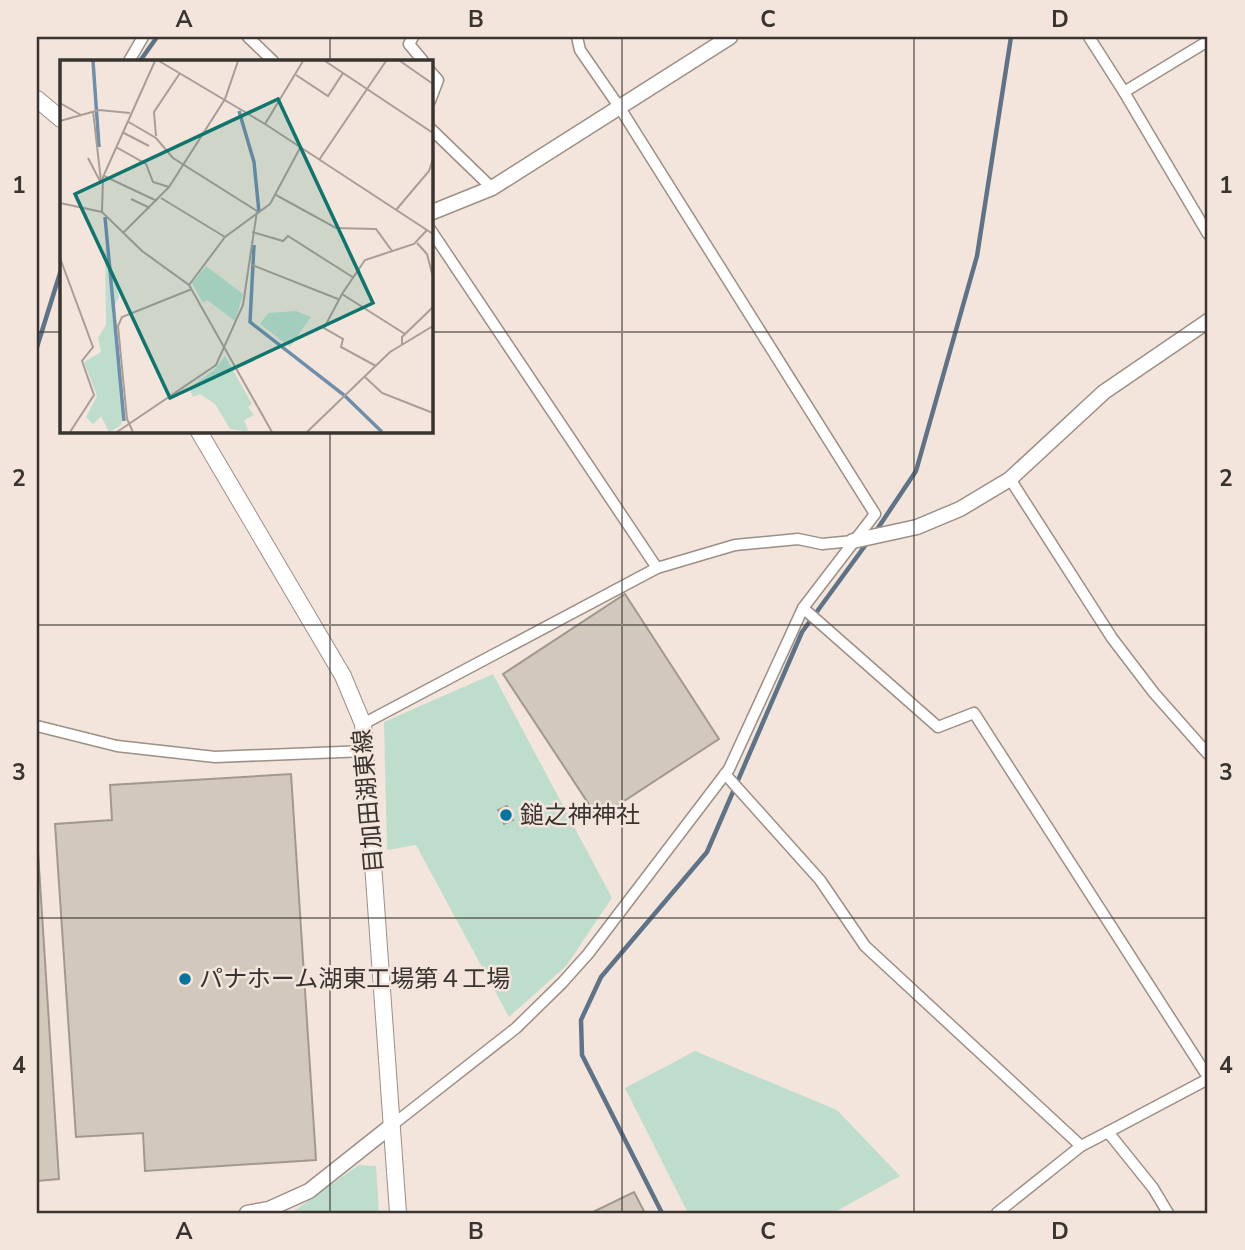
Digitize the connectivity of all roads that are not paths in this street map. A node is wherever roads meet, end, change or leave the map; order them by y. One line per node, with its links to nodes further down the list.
1 (143, 37): 8 (street)
2 (248, 37): 9 (street)
3 (412, 37): 10 (street)
4 (577, 37): 15 (street)
5 (730, 37): 15 (street)
6 (1088, 37): 12 (street)
7 (1208, 41): 12 (street)
8 (130, 60)
9 (272, 60)
10 (422, 60)
11 (432, 73): 13 (street)
12 (1125, 92): 21 (street)
13 (432, 96)
14 (37, 99): 16 (main road)
15 (620, 108): 18 (street); 25 (street)
16 (60, 118)
17 (432, 130): 18 (street)
18 (492, 188): 19 (street)
19 (432, 213)
20 (432, 232): 26 (street)
21 (1208, 234)
22 (1208, 321): 24 (street)
23 (199, 432): 28 (main road, 目加田湖東線)
24 (1010, 479): 25 (street); 31 (street)
25 (853, 541): 26 (street); 27 (street)
26 (657, 568): 28 (street)
27 (803, 608): 32 (street); 33 (street)
28 (363, 724): 30 (main road, 目加田湖東線)
29 (37, 726): 30 (street)
30 (366, 751): 34 (main road, 目加田湖東線)
31 (1208, 754)
32 (725, 774): 34 (street); 36 (street)
33 (1208, 1078): 35 (street)
34 (391, 1126): 37 (street); 38 (main road, 目加田湖東線)
35 (1108, 1132): 36 (street); 40 (street)
36 (1080, 1146): 39 (street)
37 (247, 1213)
38 (398, 1213)
39 (997, 1213)
40 (1168, 1213)

